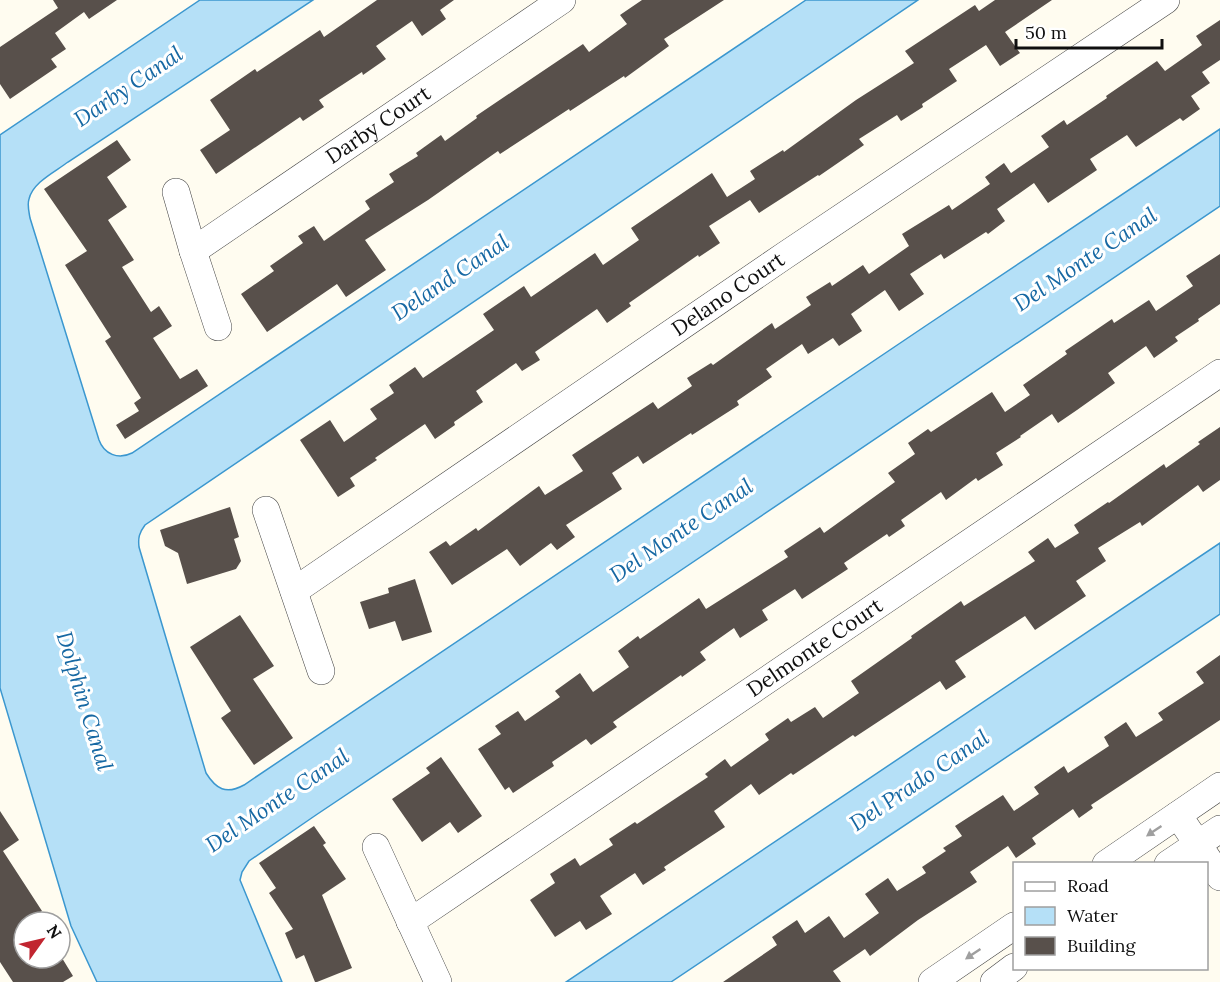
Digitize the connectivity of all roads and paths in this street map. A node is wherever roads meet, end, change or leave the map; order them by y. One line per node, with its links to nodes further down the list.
1 (562, 0): 4 (street, Darby Court)
2 (1166, 0): 8 (street, Delano Court)
3 (176, 192): 4 (street)
4 (192, 251): 5 (street)
5 (218, 327)
6 (1220, 373): 18 (street, Delmonte Court)
7 (266, 510): 8 (street)
8 (294, 591): 9 (street)
9 (321, 671)
10 (1220, 786): 11 (street)
11 (1178, 815): 13 (street); 15 (street, one-way to 15)
12 (1220, 829): 13 (street)
13 (1198, 844): 16 (street); 17 (street)
14 (376, 847): 18 (street)
15 (1109, 862)
16 (1171, 862)
17 (1220, 877)
18 (410, 922): 21 (street)
19 (1013, 927): 22 (street, one-way to 22)
20 (1013, 967): 23 (street)
21 (438, 982)
22 (932, 982)
23 (994, 982)

